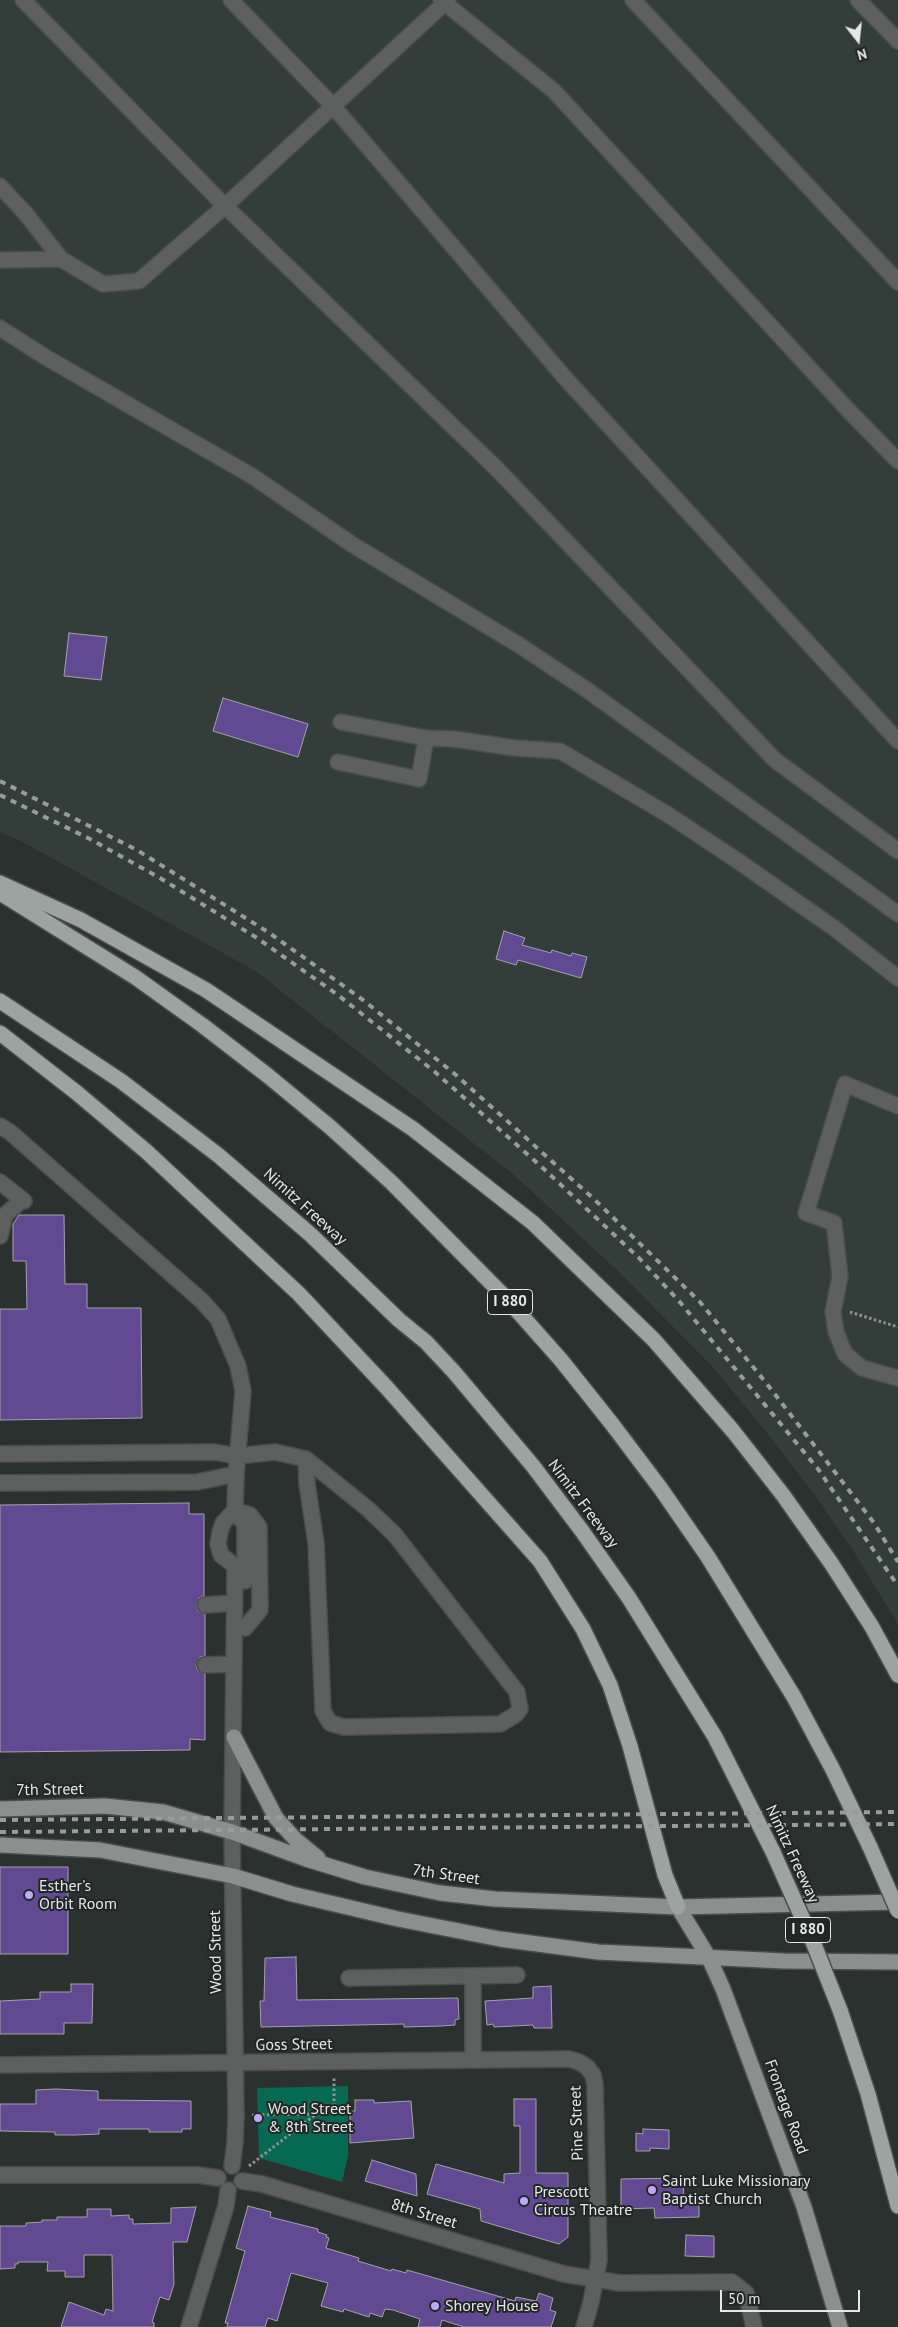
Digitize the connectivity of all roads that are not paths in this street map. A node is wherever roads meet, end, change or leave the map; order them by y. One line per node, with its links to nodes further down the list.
1 (23, 0): 9 (street)
2 (232, 0): 7 (street)
3 (633, 0): 12 (street)
4 (858, 0): 6 (street)
5 (444, 1): 7 (street); 14 (street)
6 (898, 42)
7 (333, 106): 9 (street); 17 (street)
8 (0, 186): 10 (street)
9 (226, 206): 10 (street); 19 (street)
10 (61, 259): 11 (street)
11 (0, 260)
12 (898, 282)
13 (0, 328): 22 (street)
14 (898, 461)
15 (341, 722): 16 (street)
16 (426, 738): 18 (street); 23 (street)
17 (898, 742)
18 (338, 762)
19 (898, 851)
20 (0, 883): 42 (highway)
21 (0, 893): 51 (highway, I 880, bridge)
22 (898, 914)
23 (898, 978)
24 (0, 1001): 65 (highway, Nimitz Freeway / I 880, bridge)
25 (0, 1033): 50 (highway)
26 (898, 1106): 30 (street)
27 (0, 1126): 32 (street)
28 (0, 1182): 29 (street)
29 (0, 1236)
30 (898, 1378)
31 (0, 1454): 32 (street)
32 (237, 1456): 33 (street); 34 (street)
33 (306, 1459): 33 (street)
34 (236, 1474): 35 (street); 36 (street)
35 (0, 1483)
36 (235, 1510): 37 (street, Wood Street); 39 (street)
37 (234, 1604): 38 (street); 39 (street, Wood Street)
38 (204, 1605)
39 (234, 1644): 40 (street, Wood Street)
40 (234, 1664): 41 (street); 43 (street, Wood Street)
41 (204, 1665)
42 (898, 1675)
43 (234, 1737): 45 (street, Wood Street); 47 (main road)
44 (0, 1808): 45 (main road, 7th Street)
45 (232, 1832): 47 (main road, 7th Street); 48 (street, Wood Street)
46 (0, 1845): 48 (main road)
47 (327, 1865): 50 (main road, 7th Street)
48 (232, 1876): 52 (main road); 58 (street, Wood Street)
49 (898, 1902): 50 (main road, 7th Street)
50 (678, 1907): 52 (main road, Frontage Road)
51 (898, 1911)
52 (710, 1958): 53 (main road); 70 (main road, Frontage Road)
53 (898, 1962)
54 (517, 1975): 55 (street)
55 (473, 1976): 56 (street); 57 (street)
56 (349, 1978)
57 (473, 2060): 58 (street, Goss Street); 60 (street, Goss Street)
58 (236, 2063): 59 (street, Goss Street); 61 (street, Wood Street)
59 (0, 2065)
60 (587, 2067): 66 (street, Pine Street)
61 (238, 2174): 63 (street); 64 (street); 66 (street, 8th Street)
62 (0, 2175): 63 (street)
63 (218, 2178): 64 (street)
64 (228, 2190): 67 (street)
65 (898, 2206)
66 (595, 2281): 68 (street, Pine Street); 69 (street, 8th Street)
67 (189, 2327)
68 (584, 2327)
69 (754, 2327)
70 (840, 2327)

